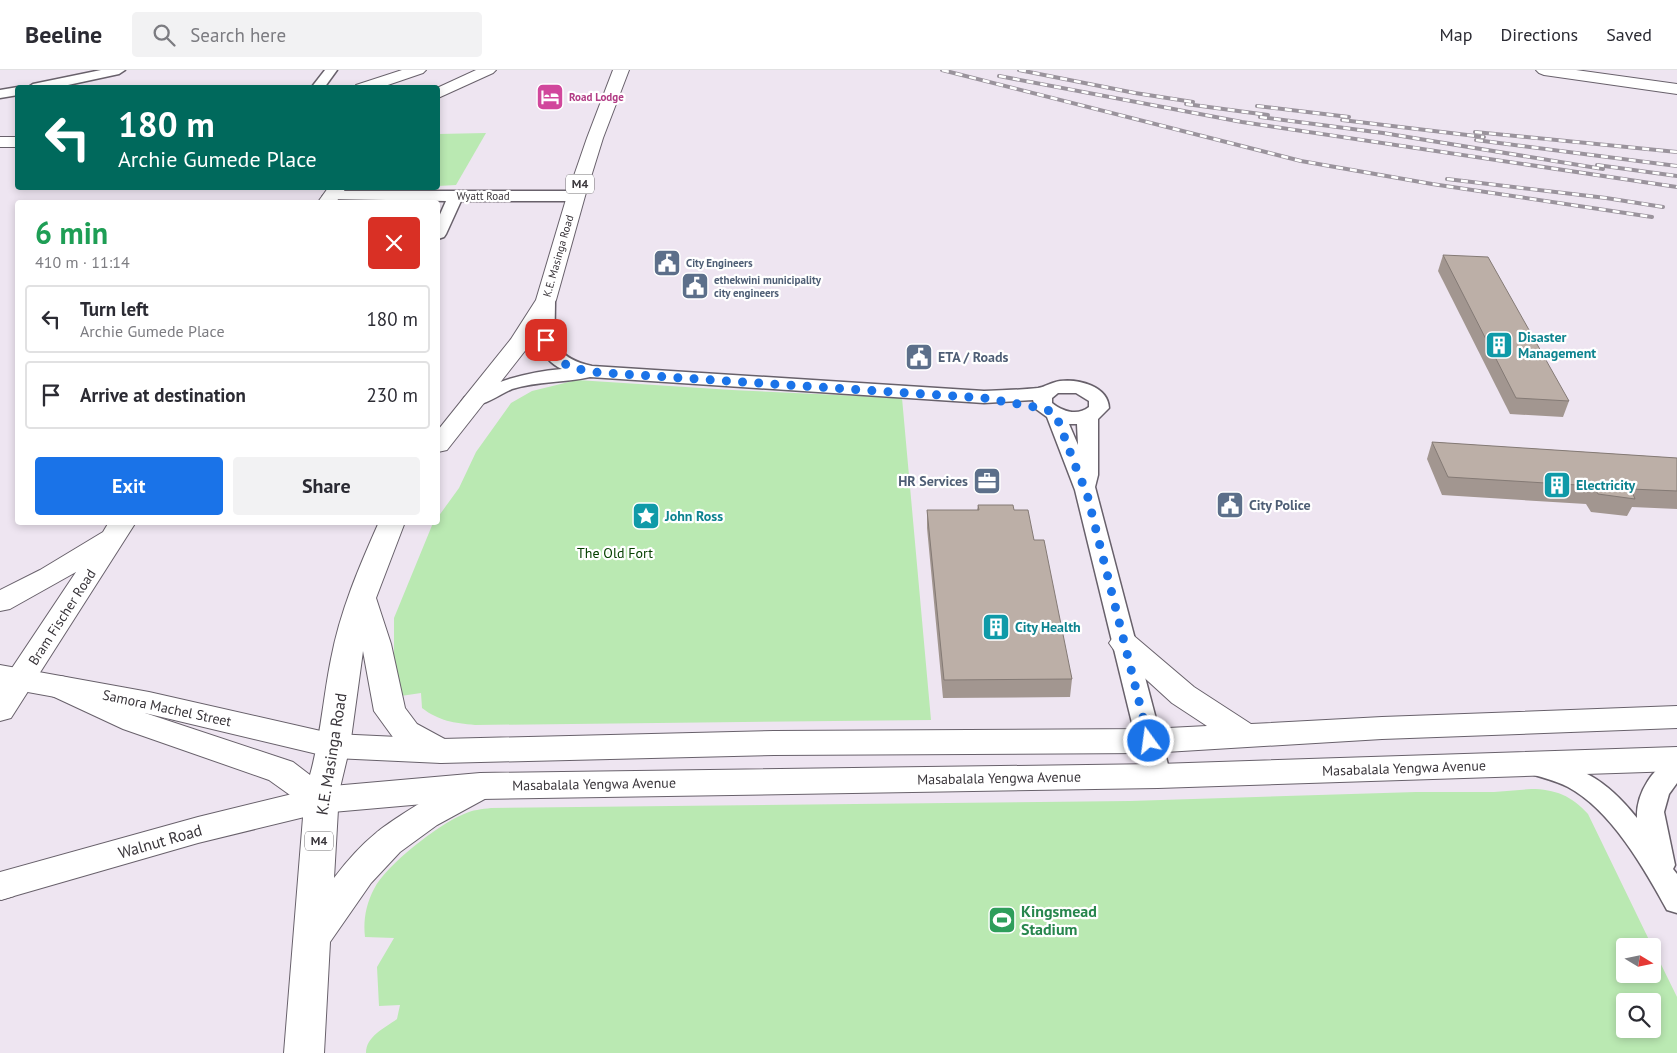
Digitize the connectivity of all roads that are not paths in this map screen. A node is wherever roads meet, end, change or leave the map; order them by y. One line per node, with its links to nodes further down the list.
1 (119, 70): 8 (street)
2 (331, 70): 9 (street)
3 (418, 70): 10 (main road)
4 (488, 70): 14 (main road)
5 (621, 70): 20 (main road, K.E. Masinga Road / M4)
6 (1544, 70): 7 (main road)
7 (1571, 71): 11 (main road); 12 (main road)
8 (47, 85)
9 (319, 85)
10 (371, 85)
11 (1677, 85)
12 (1677, 89)
13 (15, 91): 15 (street)
14 (440, 92)
15 (0, 94)
16 (0, 142): 17 (main road)
17 (15, 142)
18 (332, 195): 19 (street, Wyatt Road)
19 (456, 196): 20 (street, Wyatt Road); 21 (street)
20 (576, 196): 22 (main road, K.E. Masinga Road / M4)
21 (440, 230)
22 (546, 300): 23 (street); 24 (main road, K.E. Masinga Road / M4)
23 (592, 372): 24 (street); 25 (street)
24 (472, 401): 27 (main road, K.E. Masinga Road / M4)
25 (1049, 406): 26 (street); 26 (street); 28 (street)
26 (1088, 416): 28 (street)
27 (440, 443)
28 (1086, 490): 33 (street)
29 (391, 525): 31 (main road, K.E. Masinga Road / M4)
30 (119, 528): 32 (main road); 34 (main road, Bram Fischer Road)
31 (362, 597): 40 (main road, K.E. Masinga Road / M4); 41 (main road)
32 (0, 602)
33 (1124, 643): 38 (main road); 39 (street)
34 (10, 677): 35 (main road, Samora Machel Street); 36 (main road, Bram Fischer Road)
35 (62, 687): 40 (main road, Samora Machel Street); 47 (main road)
36 (0, 710)
37 (1677, 717): 38 (main road)
38 (1246, 736): 39 (main road)
39 (1149, 741): 41 (main road); 45 (street)
40 (334, 746): 41 (main road); 47 (main road, K.E. Masinga Road / M4)
41 (441, 750)
42 (1677, 760): 43 (main road, Masabalala Yengwa Avenue)
43 (1528, 764): 45 (main road, Masabalala Yengwa Avenue); 48 (street)
44 (1677, 767): 48 (street)
45 (1158, 776): 46 (main road, Masabalala Yengwa Avenue)
46 (480, 786): 47 (main road, Masabalala Yengwa Avenue); 51 (main road)
47 (321, 800): 49 (main road, Walnut Road); 51 (main road, K.E. Masinga Road / M4)
48 (1662, 872): 50 (street)
49 (0, 886)
50 (1677, 901)
51 (313, 937): 52 (main road, K.E. Masinga Road / M4)
52 (304, 1053)

